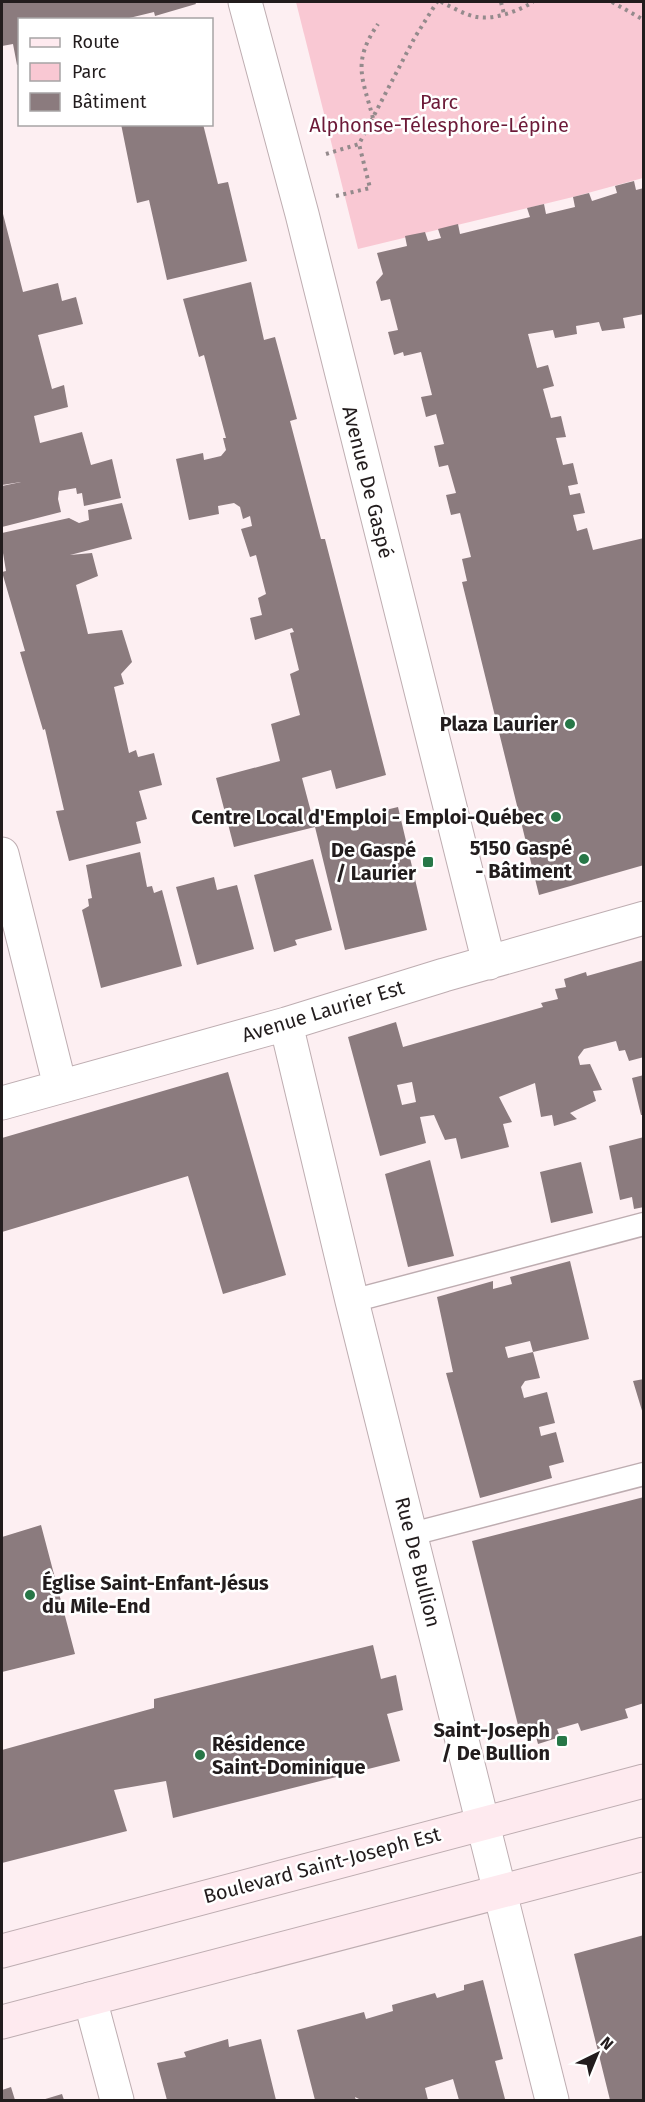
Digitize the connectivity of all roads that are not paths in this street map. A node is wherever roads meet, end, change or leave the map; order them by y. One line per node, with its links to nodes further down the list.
1 (245, 2): 4 (street, Avenue De Gaspé)
2 (2, 854): 6 (street)
3 (644, 918): 4 (street, Avenue Laurier Est)
4 (489, 963): 5 (street, Avenue Laurier Est)
5 (286, 1024): 6 (street, Avenue Laurier Est); 9 (street, Rue De Bullion)
6 (60, 1086): 7 (street, Avenue Laurier Est)
7 (2, 1103)
8 (644, 1224): 9 (lane)
9 (352, 1301): 11 (street, Rue De Bullion)
10 (644, 1474): 11 (lane)
11 (412, 1534): 13 (street, Rue De Bullion)
12 (644, 1781): 13 (main road, Boulevard Saint-Joseph Est)
13 (481, 1822): 15 (street, Rue De Bullion); 16 (main road, Boulevard Saint-Joseph Est)
14 (644, 1854): 15 (main road)
15 (499, 1892): 17 (main road); 20 (street, Rue De Bullion)
16 (2, 1951)
17 (90, 1999): 18 (main road); 19 (street)
18 (2, 2022)
19 (117, 2100)
20 (552, 2100)

